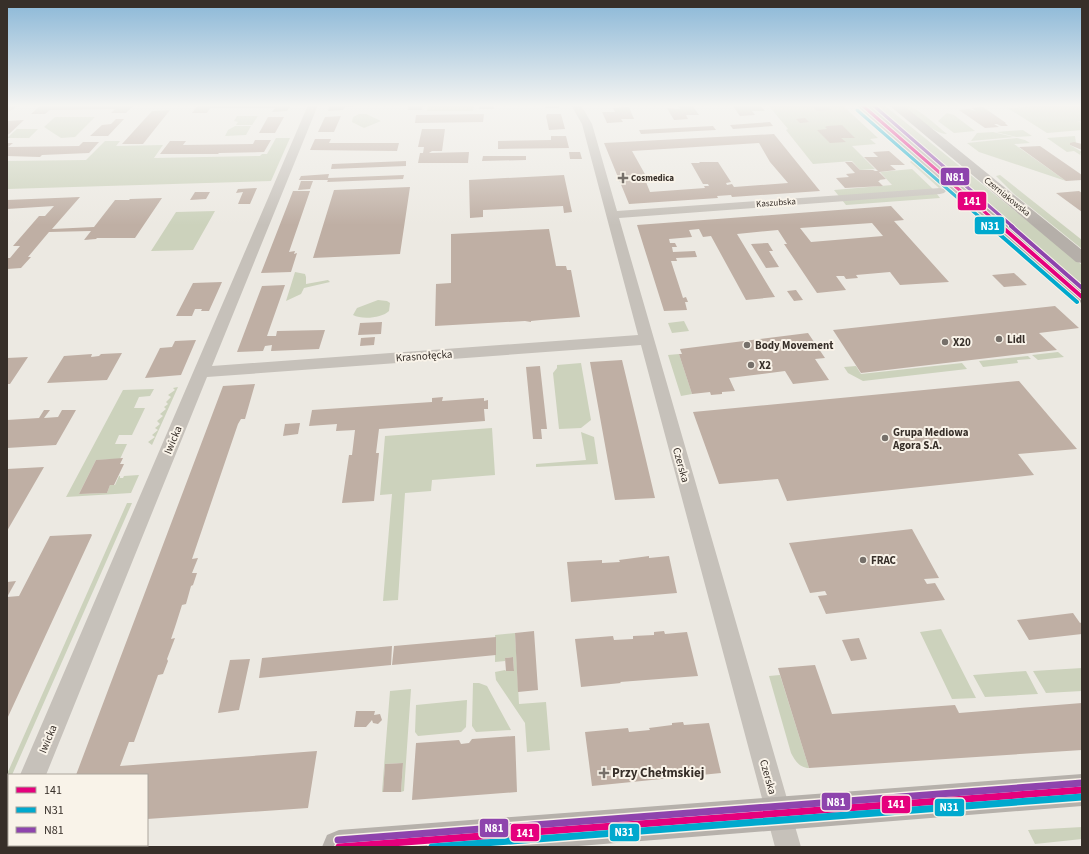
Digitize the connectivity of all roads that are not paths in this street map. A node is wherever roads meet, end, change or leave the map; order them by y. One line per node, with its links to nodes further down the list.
1 (296, 145): 10 (street, Iwicka)
2 (593, 145): 6 (street, Czerska)
3 (908, 145): 8 (main road)
4 (944, 145): 7 (main road, Czerniakowska)
5 (940, 191): 6 (street, Kaszubska)
6 (612, 215): 9 (street, Czerska)
7 (1082, 258)
8 (1082, 297)
9 (646, 340): 10 (street, Krasnołęcka); 13 (street, Czerska)
10 (199, 377): 11 (street, Iwicka)
11 (33, 774)
12 (1082, 790): 13 (street)
13 (778, 813): 14 (street); 15 (street, Czerska)
14 (339, 847)
15 (788, 847)

